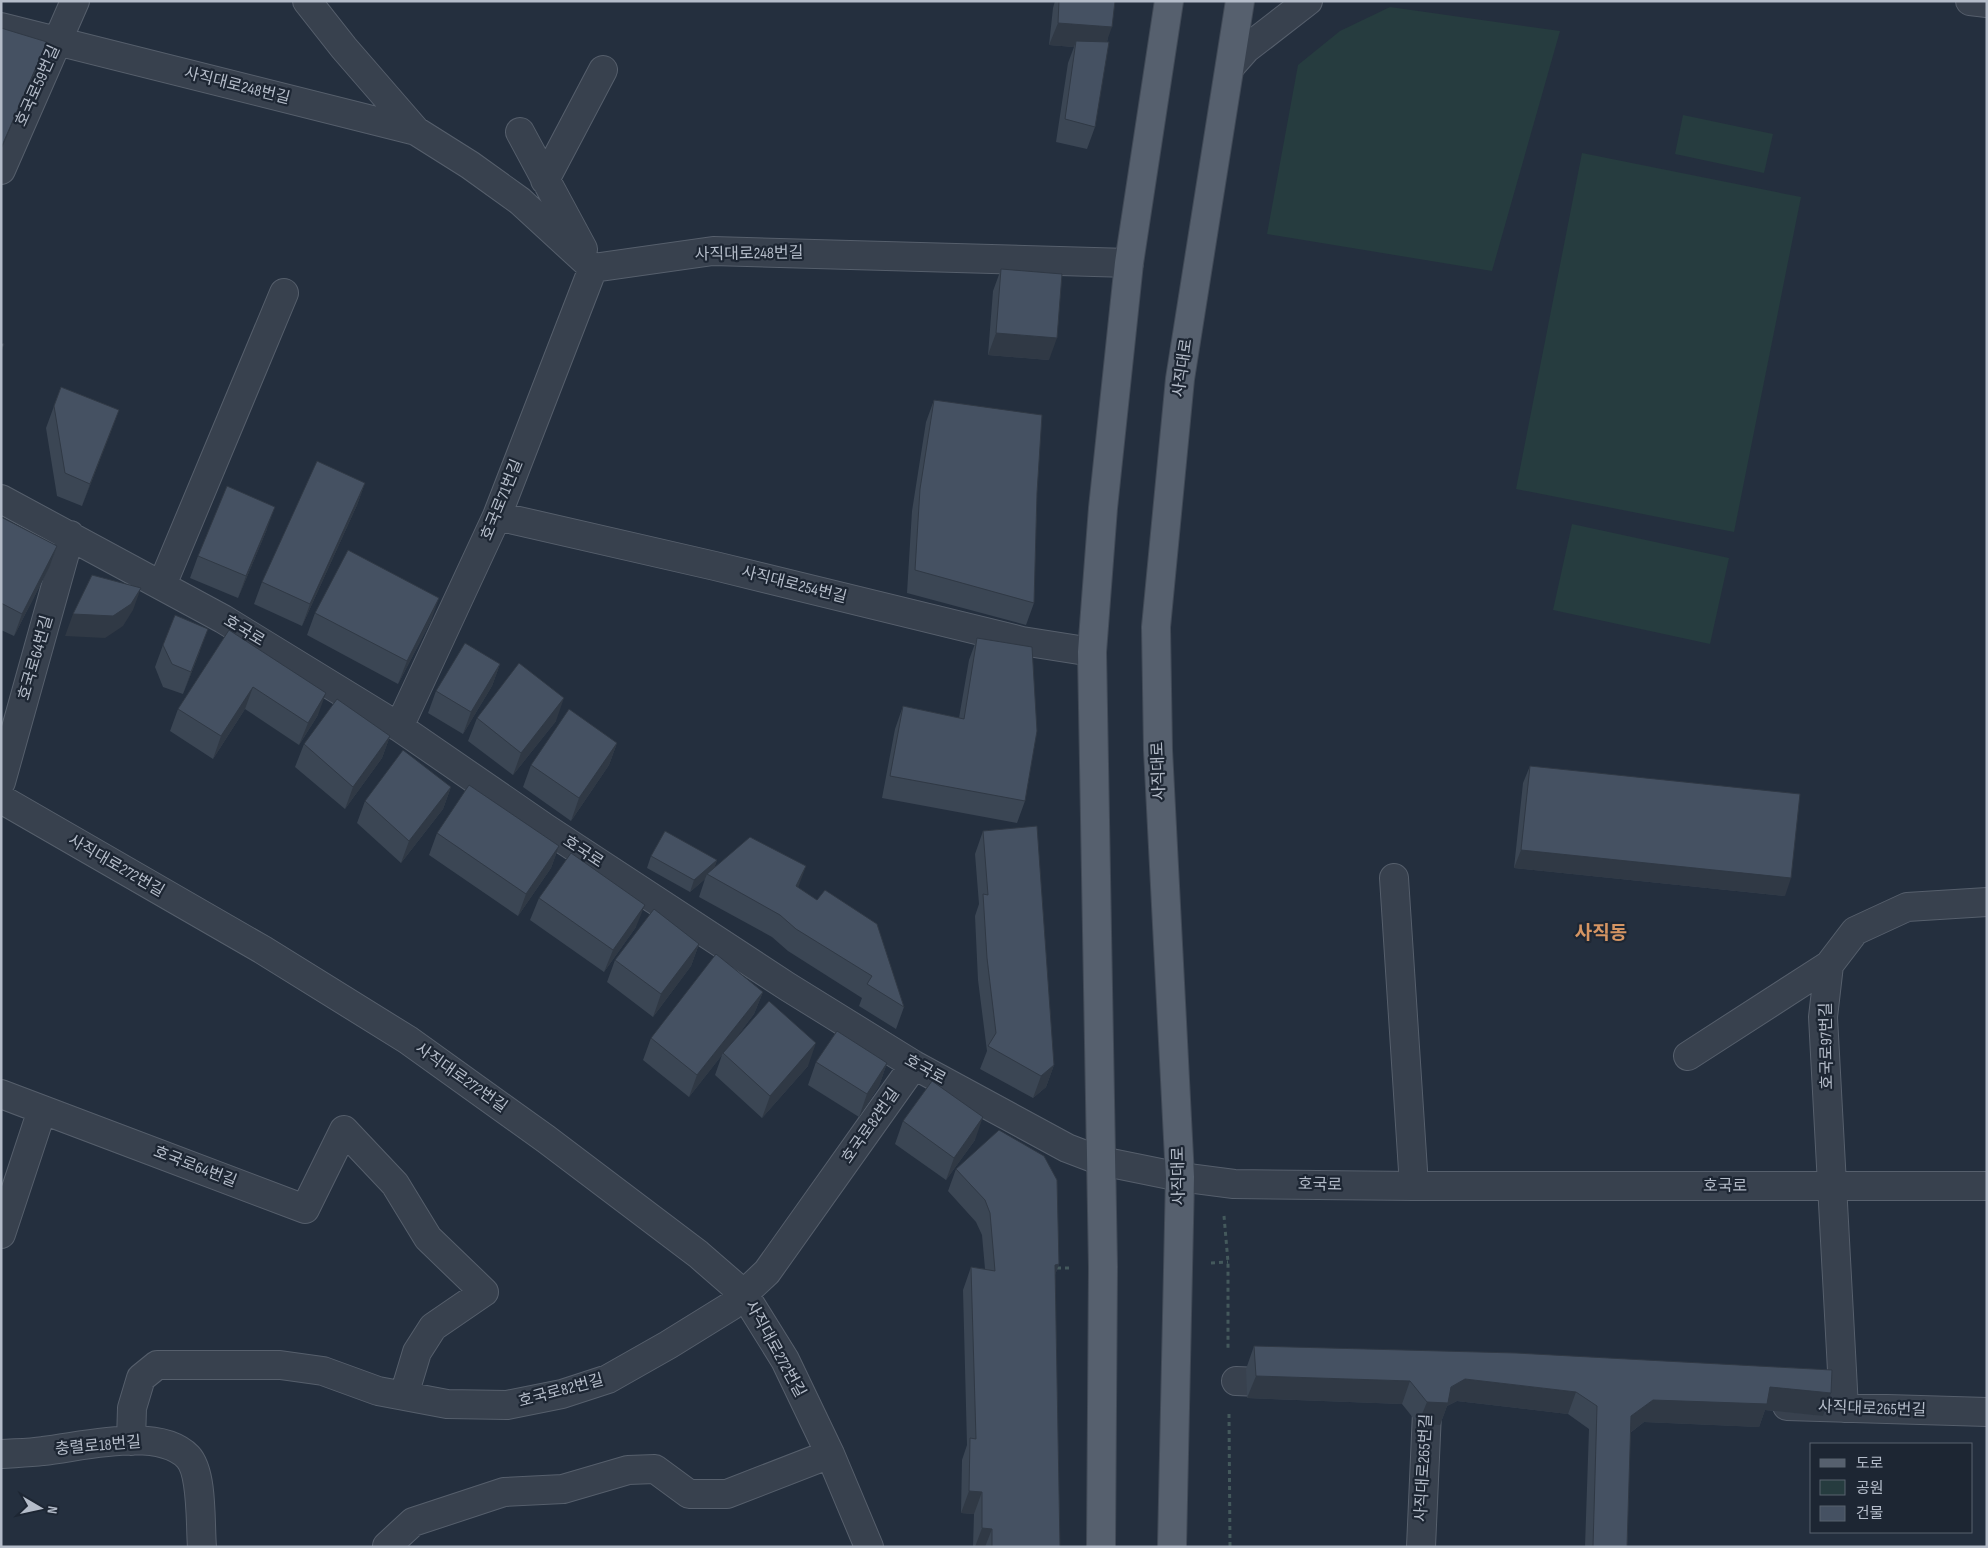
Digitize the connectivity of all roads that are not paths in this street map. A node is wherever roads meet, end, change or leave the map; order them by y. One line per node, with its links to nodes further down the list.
1 (75, 1): 9 (street, 호국로59번길)
2 (307, 1): 12 (street, 사직대로248번길)
3 (1168, 1): 16 (main road)
4 (1240, 1): 10 (main road, 사직대로)
5 (1308, 1): 10 (street)
6 (1970, 1): 7 (street)
7 (1987, 3)
8 (1, 27): 9 (street, 사직대로248번길)
9 (58, 40): 12 (street, 사직대로248번길); 14 (street, 호국로59번길)
10 (1230, 67): 36 (main road, 사직대로)
11 (603, 70): 15 (street)
12 (416, 131): 17 (street, 사직대로248번길)
13 (520, 132): 15 (street)
14 (1, 170)
15 (545, 180): 17 (street)
16 (1129, 263): 17 (street, 사직대로248번길); 23 (main road)
17 (593, 268): 20 (street, 호국로71번길)
18 (284, 293): 22 (street)
19 (1, 499): 21 (street, 호국로)
20 (497, 516): 23 (street, 사직대로254번길); 25 (street, 호국로71번길)
21 (70, 535): 22 (street, 호국로); 24 (street, 호국로64번길)
22 (162, 585): 25 (street, 호국로)
23 (1092, 652): 35 (main road)
24 (11, 707): 26 (street, 호국로64번길)
25 (399, 727): 32 (street, 호국로)
26 (1, 782)
27 (1, 799): 41 (street, 사직대로272번길)
28 (1394, 878): 37 (street)
29 (1987, 902): 30 (street, 호국로97번길)
30 (1830, 965): 31 (street); 38 (street, 호국로97번길)
31 (1688, 1056)
32 (914, 1065): 35 (street, 호국로); 41 (street, 호국로82번길)
33 (1, 1094): 34 (street, 호국로64번길)
34 (42, 1110): 40 (street); 45 (street, 호국로64번길)
35 (1101, 1161): 36 (street, 호국로); 55 (main road)
36 (1180, 1177): 37 (street, 호국로); 56 (main road, 사직대로)
37 (1414, 1186): 38 (street, 호국로)
38 (1833, 1186): 39 (street, 호국로); 47 (street, 호국로97번길)
39 (1987, 1186)
40 (1, 1234)
41 (744, 1294): 45 (street, 호국로82번길); 51 (street, 사직대로272번길)
42 (1236, 1381): 43 (street)
43 (1314, 1384)
44 (1426, 1390): 57 (street, 사직대로265번길)
45 (404, 1396): 49 (street, 호국로82번길)
46 (1765, 1405): 47 (street, 사직대로265번길)
47 (1844, 1408): 48 (street, 사직대로265번길)
48 (1987, 1412)
49 (131, 1441): 50 (street, 충렬로18번길); 53 (street, 충렬로18번길)
50 (1, 1454)
51 (830, 1454): 52 (street); 54 (street, 사직대로272번길)
52 (387, 1546)
53 (202, 1547)
54 (869, 1547)
55 (1101, 1547)
56 (1172, 1547)
57 (1421, 1547)

